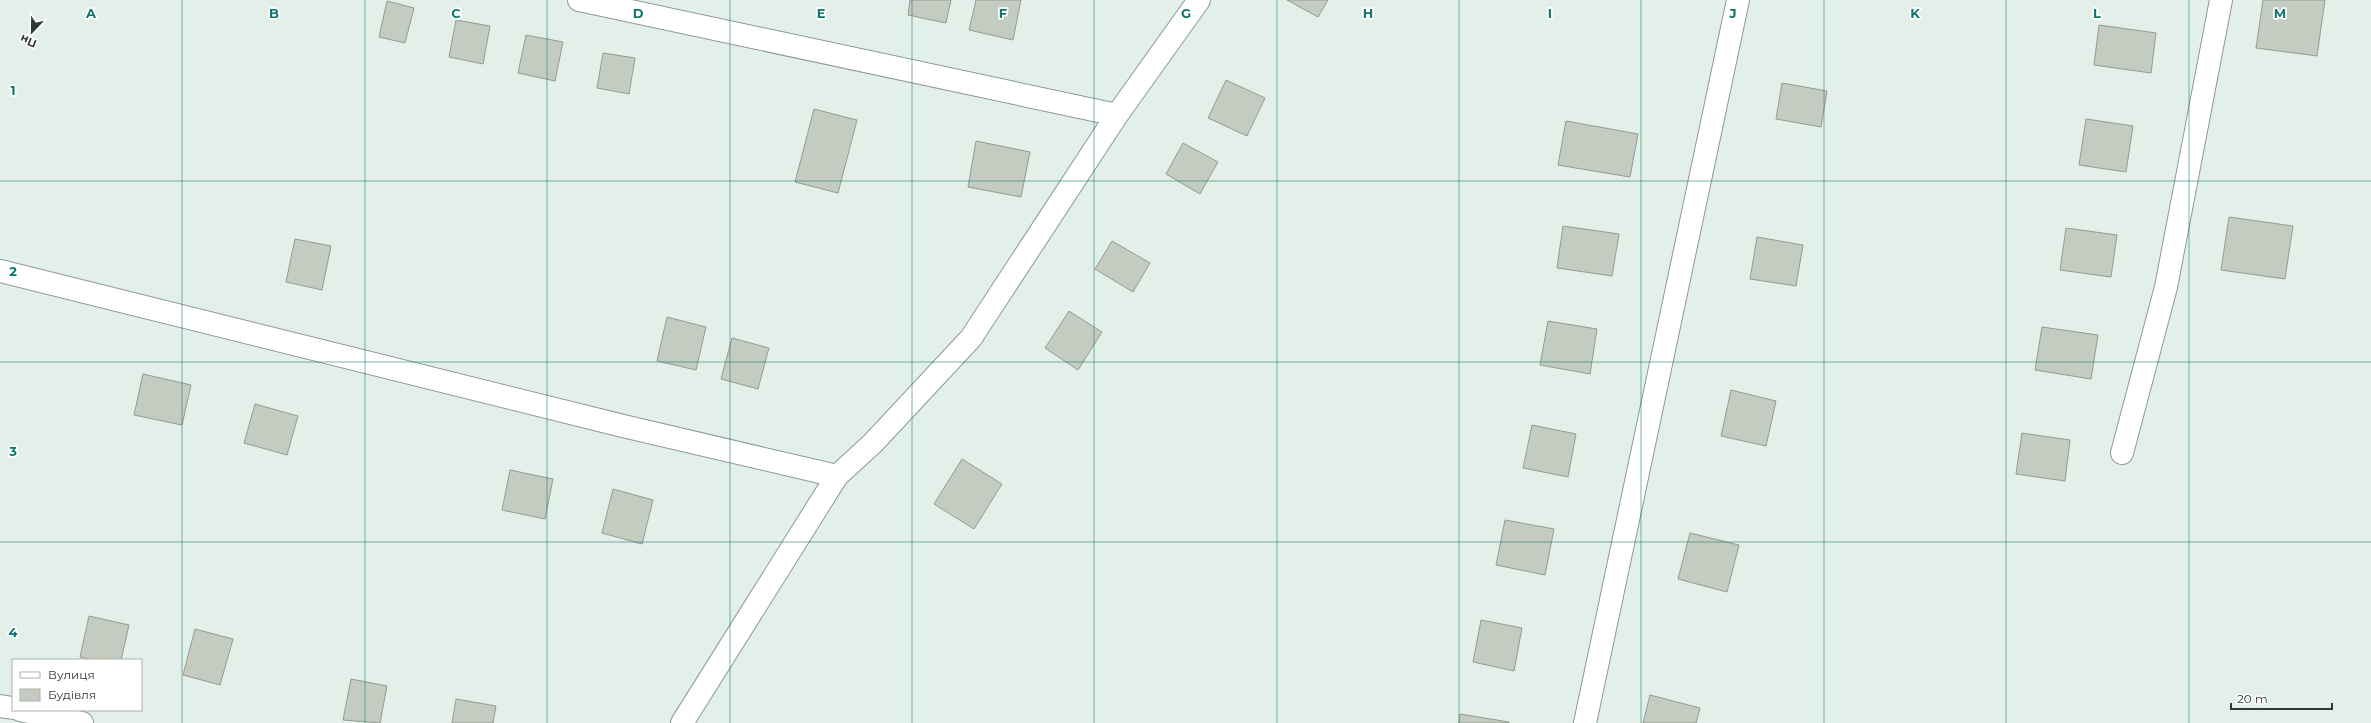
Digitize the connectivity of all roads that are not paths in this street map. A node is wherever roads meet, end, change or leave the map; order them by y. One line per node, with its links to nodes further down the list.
1 (579, 0): 5 (street)
2 (1199, 0): 5 (street)
3 (1738, 0): 14 (street)
4 (2221, 0): 7 (street)
5 (1117, 115): 8 (street)
6 (0, 271): 8 (street)
7 (2122, 453)
8 (836, 476): 13 (street)
9 (0, 706): 10 (street)
10 (12, 708)
11 (25, 711): 12 (street)
12 (82, 723)
13 (682, 723)
14 (1585, 723)

